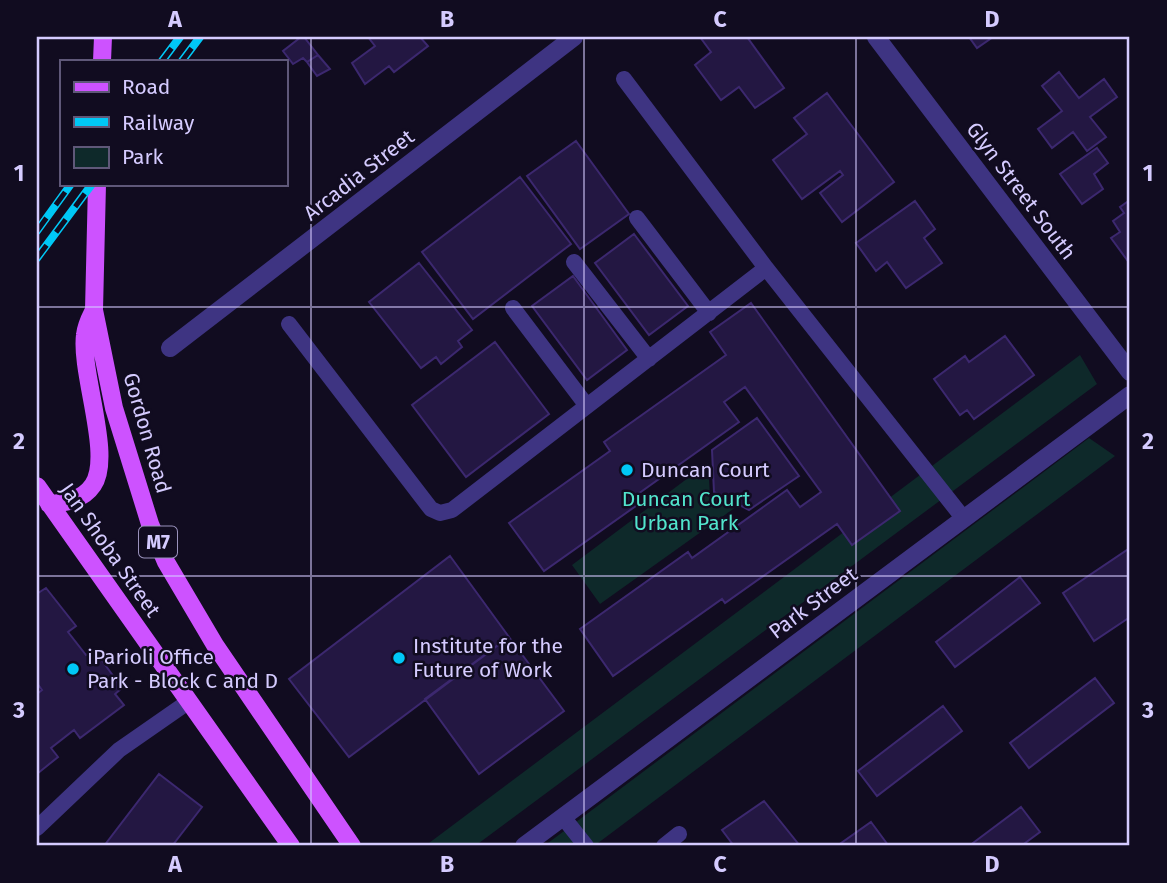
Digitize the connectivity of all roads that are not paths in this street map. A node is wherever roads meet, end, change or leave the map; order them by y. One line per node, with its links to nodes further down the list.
1 (103, 37): 4 (main road)
2 (574, 37): 14 (street, Arcadia Street)
3 (876, 37): 16 (street, Glyn Street South)
4 (102, 60)
5 (624, 79): 9 (lane)
6 (97, 186): 11 (main road, Gordon Road / M7)
7 (637, 218): 12 (lane)
8 (574, 262): 15 (lane)
9 (766, 268): 12 (lane); 21 (lane)
10 (513, 309): 18 (lane)
11 (94, 310): 20 (main road); 27 (main road, Gordon Road / M7)
12 (709, 313): 15 (lane)
13 (289, 324): 18 (lane)
14 (170, 348)
15 (649, 359): 18 (lane)
16 (1130, 372)
17 (1130, 395): 21 (street, Park Street)
18 (587, 405)
19 (37, 486): 20 (main road, Jan Shoba Street)
20 (49, 504): 22 (main road, Jan Shoba Street)
21 (964, 519): 23 (street, Park Street)
22 (188, 702): 24 (lane); 26 (main road, Jan Shoba Street)
23 (563, 817): 28 (street, Park Street); 29 (lane)
24 (37, 828)
25 (679, 834): 30 (lane)
26 (291, 846)
27 (352, 846)
28 (524, 846)
29 (586, 846)
30 (664, 846)

